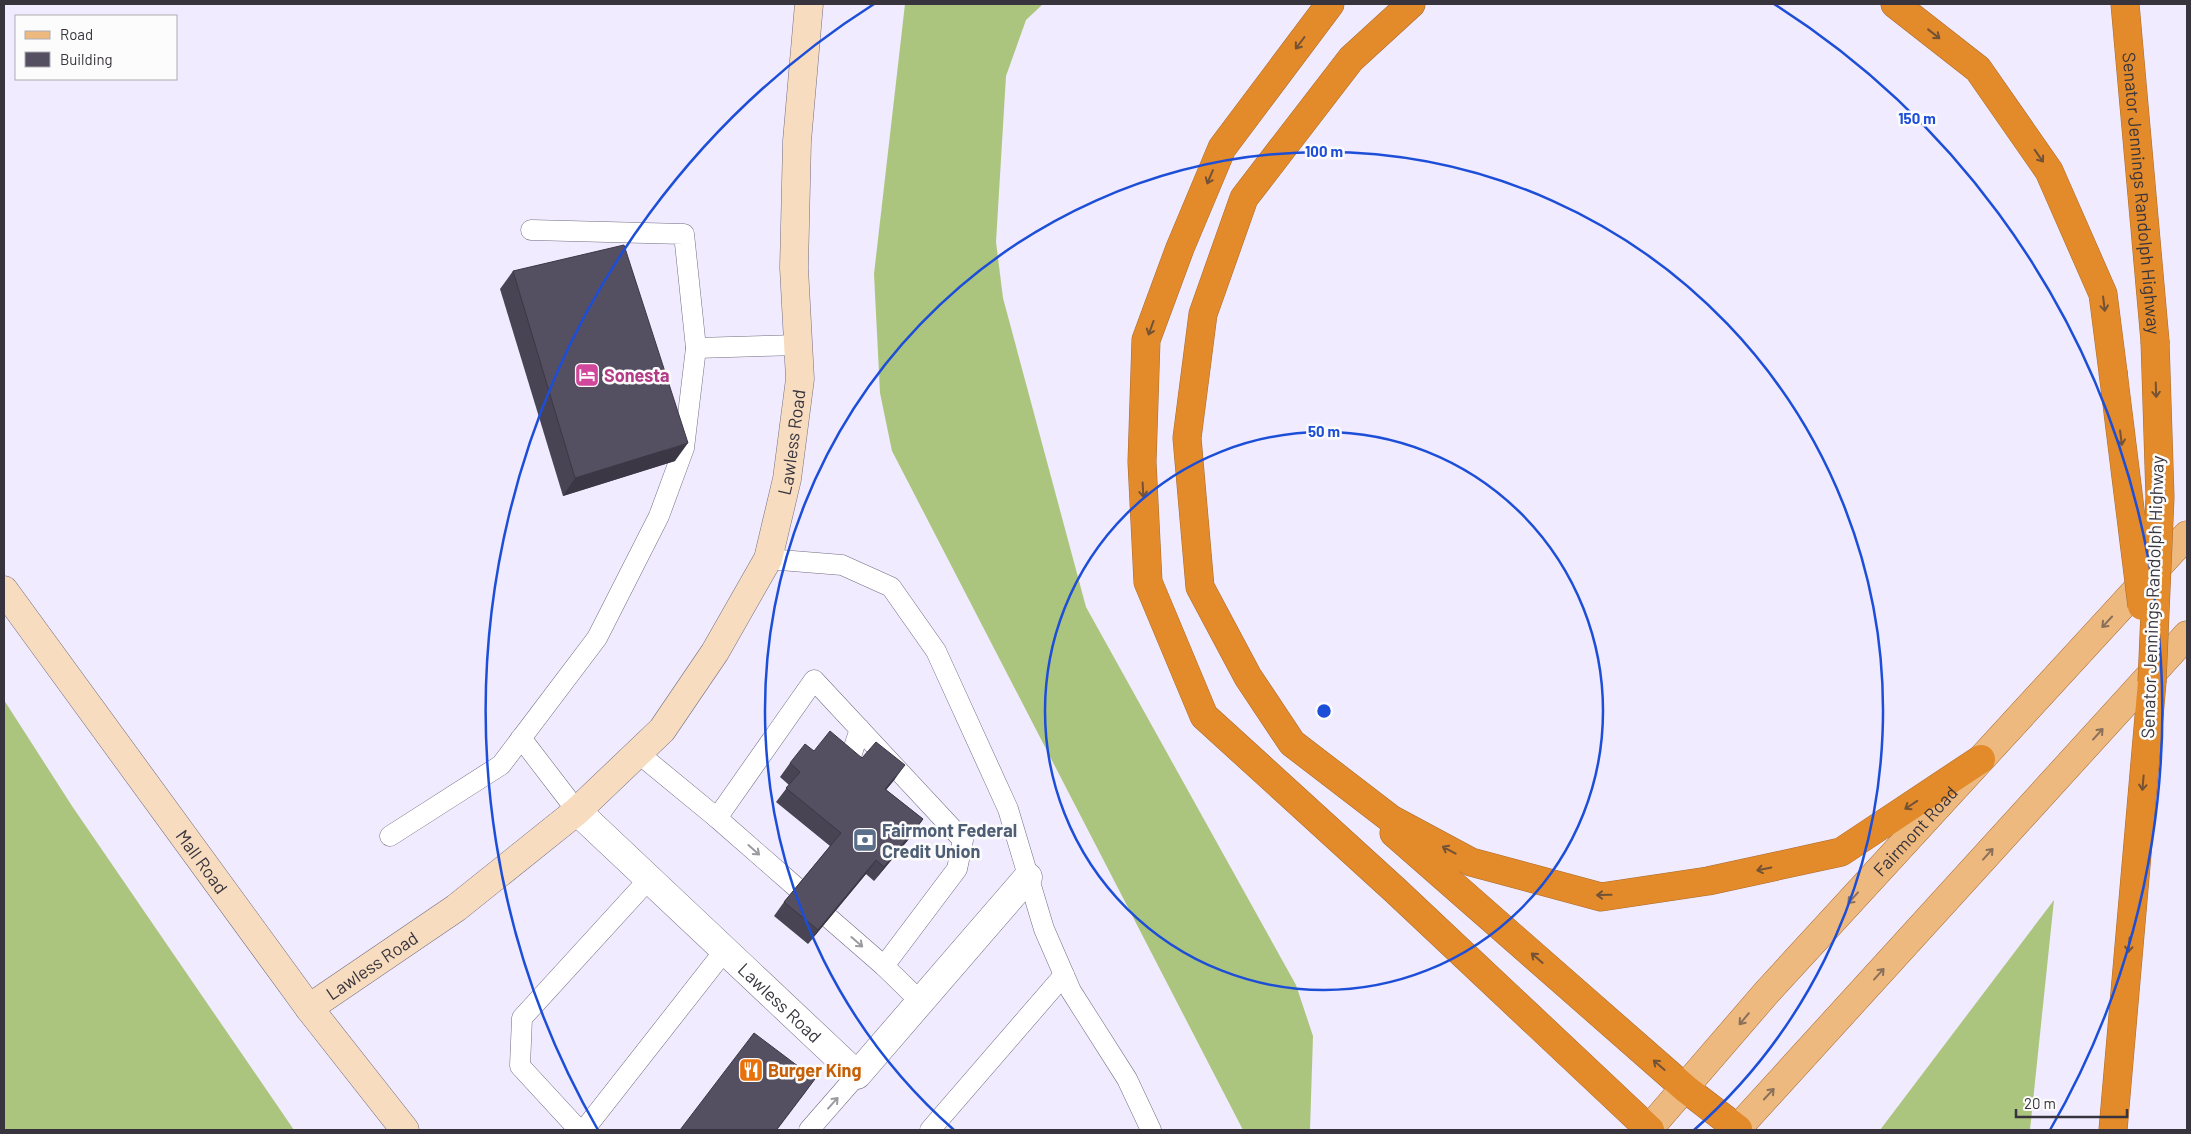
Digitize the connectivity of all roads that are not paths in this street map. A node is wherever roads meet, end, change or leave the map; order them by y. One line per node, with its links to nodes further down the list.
1 (809, 4): 7 (street, Lawless Road)
2 (1330, 4): 43 (highway, one-way to 43)
3 (1411, 4): 16 (highway)
4 (1896, 4): 13 (highway, one-way to 13, bridge)
5 (2125, 4): 13 (highway, Senator Jennings Randolph Highway, one-way to 13, bridge)
6 (531, 230): 8 (lane)
7 (799, 345): 8 (lane); 10 (street, Lawless Road)
8 (696, 348): 15 (lane)
9 (2187, 535): 18 (main road, Fairmont Road, one-way to 18)
10 (768, 559): 17 (street, Lawless Road); 25 (lane)
11 (4, 590): 33 (street, Mall Road)
12 (2187, 635): 44 (main road, one-way to 12)
13 (2152, 682): 45 (highway, Senator Jennings Randolph Highway, one-way to 45)
14 (860, 729): 19 (lane); 20 (lane); 23 (lane)
15 (521, 738): 22 (lane); 24 (lane)
16 (1292, 743): 18 (highway, one-way to 16); 35 (highway, one-way to 16)
17 (638, 753): 22 (street, Lawless Road); 23 (lane)
18 (1981, 759): 35 (main road, Fairmont Road, one-way to 35)
19 (856, 768)
20 (930, 805): 21 (lane); 30 (lane)
21 (905, 810)
22 (577, 811): 26 (street, Lawless Road); 33 (street, Lawless Road)
23 (717, 818): 27 (lane, one-way to 27)
24 (390, 836)
25 (1028, 877): 31 (lane); 32 (street)
26 (649, 879): 29 (street, Lawless Road); 38 (lane)
27 (797, 888)
28 (830, 918): 30 (lane, one-way to 30)
29 (725, 950): 34 (street, Lawless Road); 39 (lane)
30 (884, 966): 32 (lane)
31 (1064, 975): 41 (lane); 42 (lane)
32 (920, 1002): 34 (street)
33 (309, 1008): 37 (street, Mall Road)
34 (857, 1075): 36 (lane, one-way to 34)
35 (1686, 1089): 43 (main road, Fairmont Road); 44 (highway)
36 (813, 1125): 40 (lane)
37 (405, 1130)
38 (579, 1130)
39 (584, 1130)
40 (794, 1130)
41 (930, 1130)
42 (1151, 1130)
43 (1649, 1130)
44 (1737, 1130)
45 (2114, 1130)

